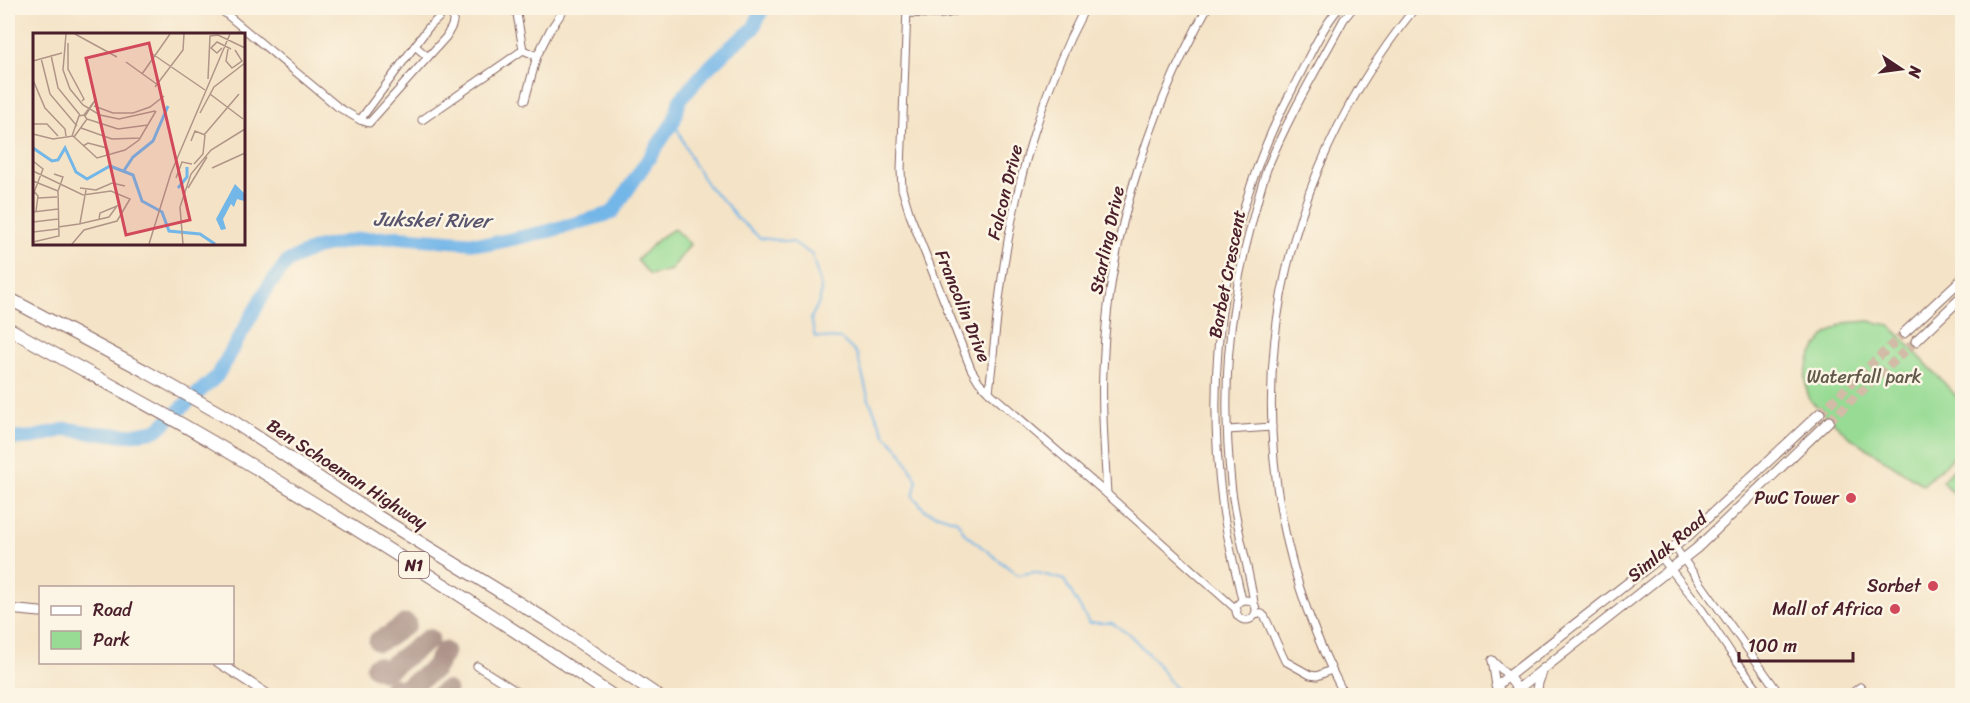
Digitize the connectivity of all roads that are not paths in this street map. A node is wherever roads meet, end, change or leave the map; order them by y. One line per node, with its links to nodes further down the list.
1 (219, 8): 21 (street)
2 (449, 8): 14 (street)
3 (456, 8): 17 (street)
4 (516, 8): 15 (street)
5 (565, 8): 16 (street)
6 (961, 8): 11 (street)
7 (1085, 8): 33 (street, Falcon Drive)
8 (1208, 8): 40 (street, Starling Drive)
9 (1353, 8): 13 (street, Barbet Crescent)
10 (1410, 9): 38 (street)
11 (907, 10): 33 (street, Francolin Drive)
12 (1337, 10): 13 (street); 19 (street, Barbet Crescent)
13 (1344, 20): 20 (street, Barbet Crescent)
14 (414, 46): 17 (street); 21 (street)
15 (523, 50): 16 (street); 22 (street)
16 (537, 56): 18 (street)
17 (428, 57): 21 (street)
18 (525, 100)
19 (1283, 106): 20 (street); 23 (street, Barbet Crescent)
20 (1293, 111): 24 (street, Barbet Crescent)
21 (360, 120)
22 (422, 120)
23 (1244, 205): 24 (street); 26 (street, Barbet Crescent)
24 (1255, 210): 27 (street, Barbet Crescent)
25 (1962, 279): 31 (street)
26 (1224, 287): 27 (street); 34 (street, Barbet Crescent)
27 (1236, 290): 35 (street, Barbet Crescent)
28 (1962, 297): 32 (street)
29 (8, 298): 61 (highway, Ben Schoeman Highway / N1)
30 (8, 328): 60 (highway, N1)
31 (1904, 333)
32 (1916, 341)
33 (989, 392): 40 (street, Francolin Drive)
34 (1215, 405): 35 (street); 45 (street, Barbet Crescent)
35 (1227, 405): 39 (street, Barbet Crescent)
36 (1820, 413): 41 (street, Simlak Road)
37 (1829, 421): 43 (street, Simlak Road)
38 (1272, 427): 39 (street); 54 (street)
39 (1228, 430): 46 (street, Barbet Crescent)
40 (1107, 494): 48 (street, Francolin Drive)
41 (1674, 546): 42 (street, Simlak Road); 43 (street)
42 (1661, 557): 44 (street); 55 (street, Simlak Road)
43 (1683, 557): 44 (street, Simlak Road); 67 (street)
44 (1670, 568): 53 (street, Simlak Road); 66 (street)
45 (1242, 600): 46 (street); 48 (street)
46 (1254, 603): 50 (street)
47 (8, 609): 49 (street)
48 (1237, 610): 50 (street)
49 (39, 612)
50 (1256, 613): 54 (street)
51 (220, 664): 58 (street)
52 (477, 666): 59 (street)
53 (1543, 669): 57 (street, Simlak Road); 65 (street)
54 (1331, 670): 62 (street)
55 (1508, 676): 56 (street, Simlak Road); 56 (street); 57 (street)
56 (1496, 686): 63 (street)
57 (1521, 692): 64 (street, Simlak Road)
58 (270, 696)
59 (524, 696)
60 (613, 696)
61 (658, 696)
62 (1344, 696)
63 (1504, 696)
64 (1509, 696)
65 (1536, 696)
66 (1762, 696)
67 (1781, 696)
68 (1848, 696): 69 (street)
69 (1868, 696)

